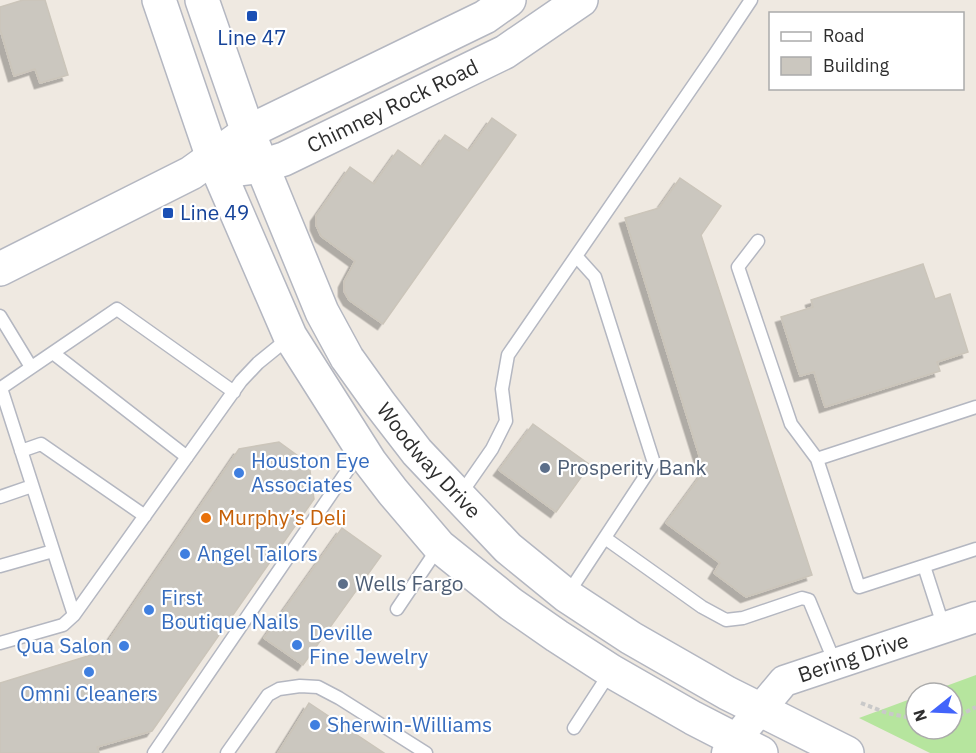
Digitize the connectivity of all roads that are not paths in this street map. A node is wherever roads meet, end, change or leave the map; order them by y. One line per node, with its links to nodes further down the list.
1 (159, 0): 8 (main road, Woodway Drive)
2 (202, 0): 6 (main road, Woodway Drive)
3 (509, 0): 6 (main road, Chimney Rock Road)
4 (581, 0): 7 (main road, Chimney Rock Road)
5 (750, 0): 10 (lane)
6 (248, 132): 7 (main road, Woodway Drive); 8 (main road, Chimney Rock Road)
7 (262, 166): 8 (main road, Chimney Rock Road); 24 (main road, Woodway Drive)
8 (207, 168): 11 (main road, Chimney Rock Road); 13 (main road, Woodway Drive)
9 (758, 241): 21 (lane)
10 (576, 256): 24 (lane); 26 (lane)
11 (0, 269)
12 (0, 316): 15 (lane)
13 (290, 336): 16 (lane); 18 (main road, Woodway Drive)
14 (52, 353): 15 (lane); 16 (lane); 20 (lane)
15 (31, 367): 19 (lane)
16 (234, 392): 20 (lane)
17 (976, 408): 21 (lane)
18 (362, 449): 27 (main road, Woodway Drive); 44 (lane)
19 (21, 451): 22 (lane); 25 (lane)
20 (188, 457): 25 (lane)
21 (817, 459): 31 (lane)
22 (32, 486): 23 (lane); 29 (lane)
23 (0, 497)
24 (459, 497): 27 (main road); 32 (main road, Woodway Drive)
25 (145, 516): 34 (lane)
26 (605, 538): 32 (lane); 38 (lane)
27 (439, 546): 33 (lane); 39 (main road, Woodway Drive)
28 (976, 549): 31 (lane)
29 (53, 550): 30 (lane); 34 (lane)
30 (0, 566)
31 (924, 566): 36 (lane)
32 (567, 596): 40 (main road, Woodway Drive)
33 (397, 609)
34 (74, 615): 37 (lane)
35 (976, 617): 36 (street, Bering Drive)
36 (944, 628): 38 (street, Bering Drive)
37 (0, 643)
38 (835, 665): 40 (street, Bering Drive)
39 (611, 671): 41 (lane); 42 (main road, Woodway Drive)
40 (760, 709): 42 (street, Bering Drive); 46 (main road, Woodway Drive)
41 (574, 728)
42 (741, 749)
43 (233, 750): 45 (lane)
44 (154, 753)
45 (426, 753)
46 (847, 753)

